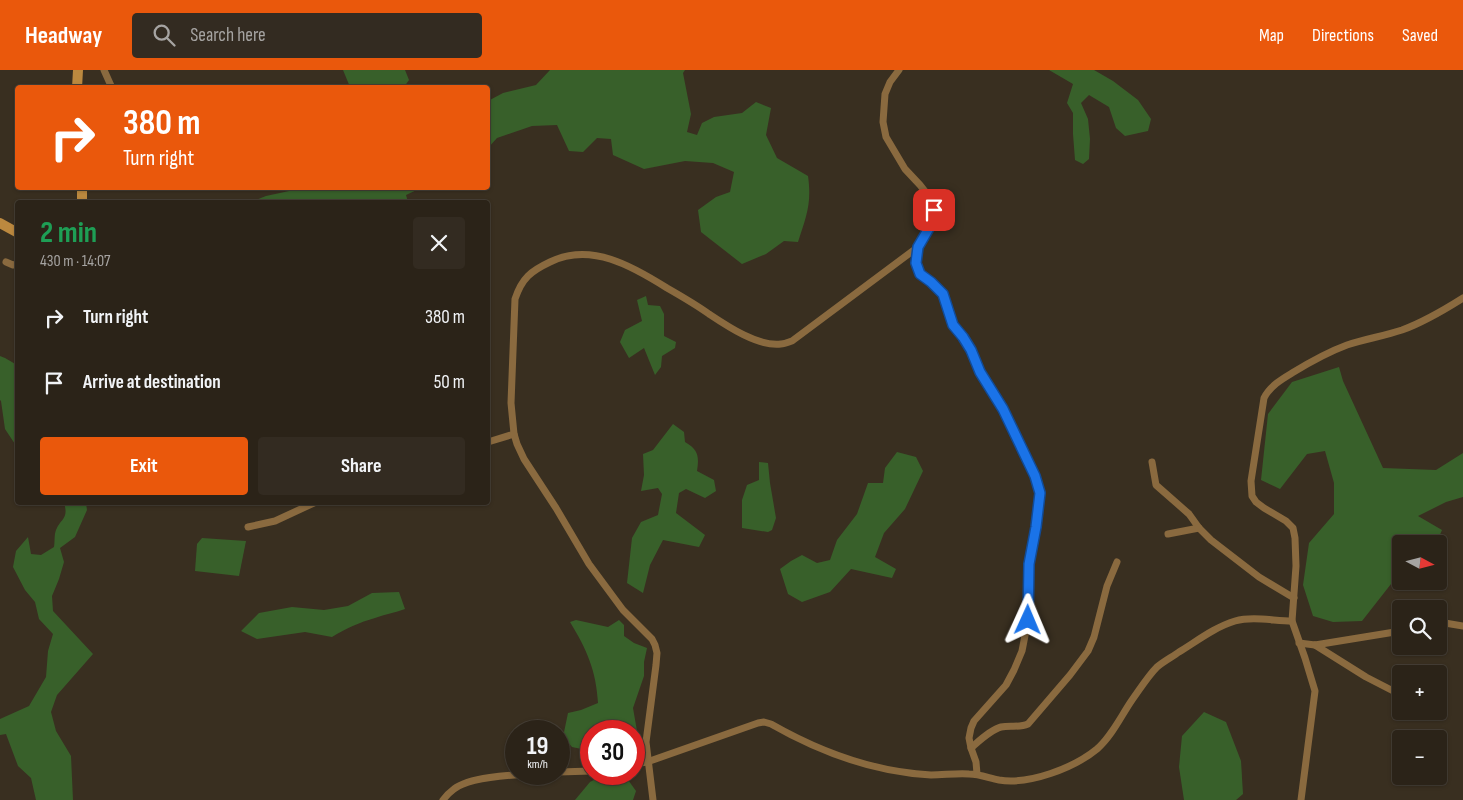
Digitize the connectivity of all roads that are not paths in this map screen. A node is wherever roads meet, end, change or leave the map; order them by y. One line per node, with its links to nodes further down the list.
1 (78, 70): 4 (street)
2 (104, 70): 5 (street)
3 (898, 70): 8 (street)
4 (77, 85)
5 (111, 85)
6 (0, 223): 7 (street)
7 (15, 231)
8 (918, 247): 12 (street); 28 (street)
9 (6, 262): 10 (street)
10 (15, 265)
11 (1463, 298): 20 (street)
12 (514, 434): 13 (street); 30 (street)
13 (490, 441)
14 (1152, 462): 17 (street)
15 (310, 505): 16 (street)
16 (248, 527)
17 (1199, 528): 18 (street); 20 (street)
18 (1168, 534)
19 (1117, 562): 28 (street)
20 (1294, 598): 21 (street)
21 (1292, 621): 25 (street); 31 (street)
22 (1447, 623): 23 (street)
23 (1463, 626)
24 (1392, 632): 26 (street)
25 (1299, 643): 26 (street); 35 (street)
26 (1315, 645): 27 (street)
27 (1392, 690)
28 (971, 748): 31 (street)
29 (645, 762): 30 (street)
30 (648, 762): 31 (street); 34 (street)
31 (977, 774)
32 (505, 776): 33 (street)
33 (443, 800)
34 (653, 800)
35 (1300, 800)

